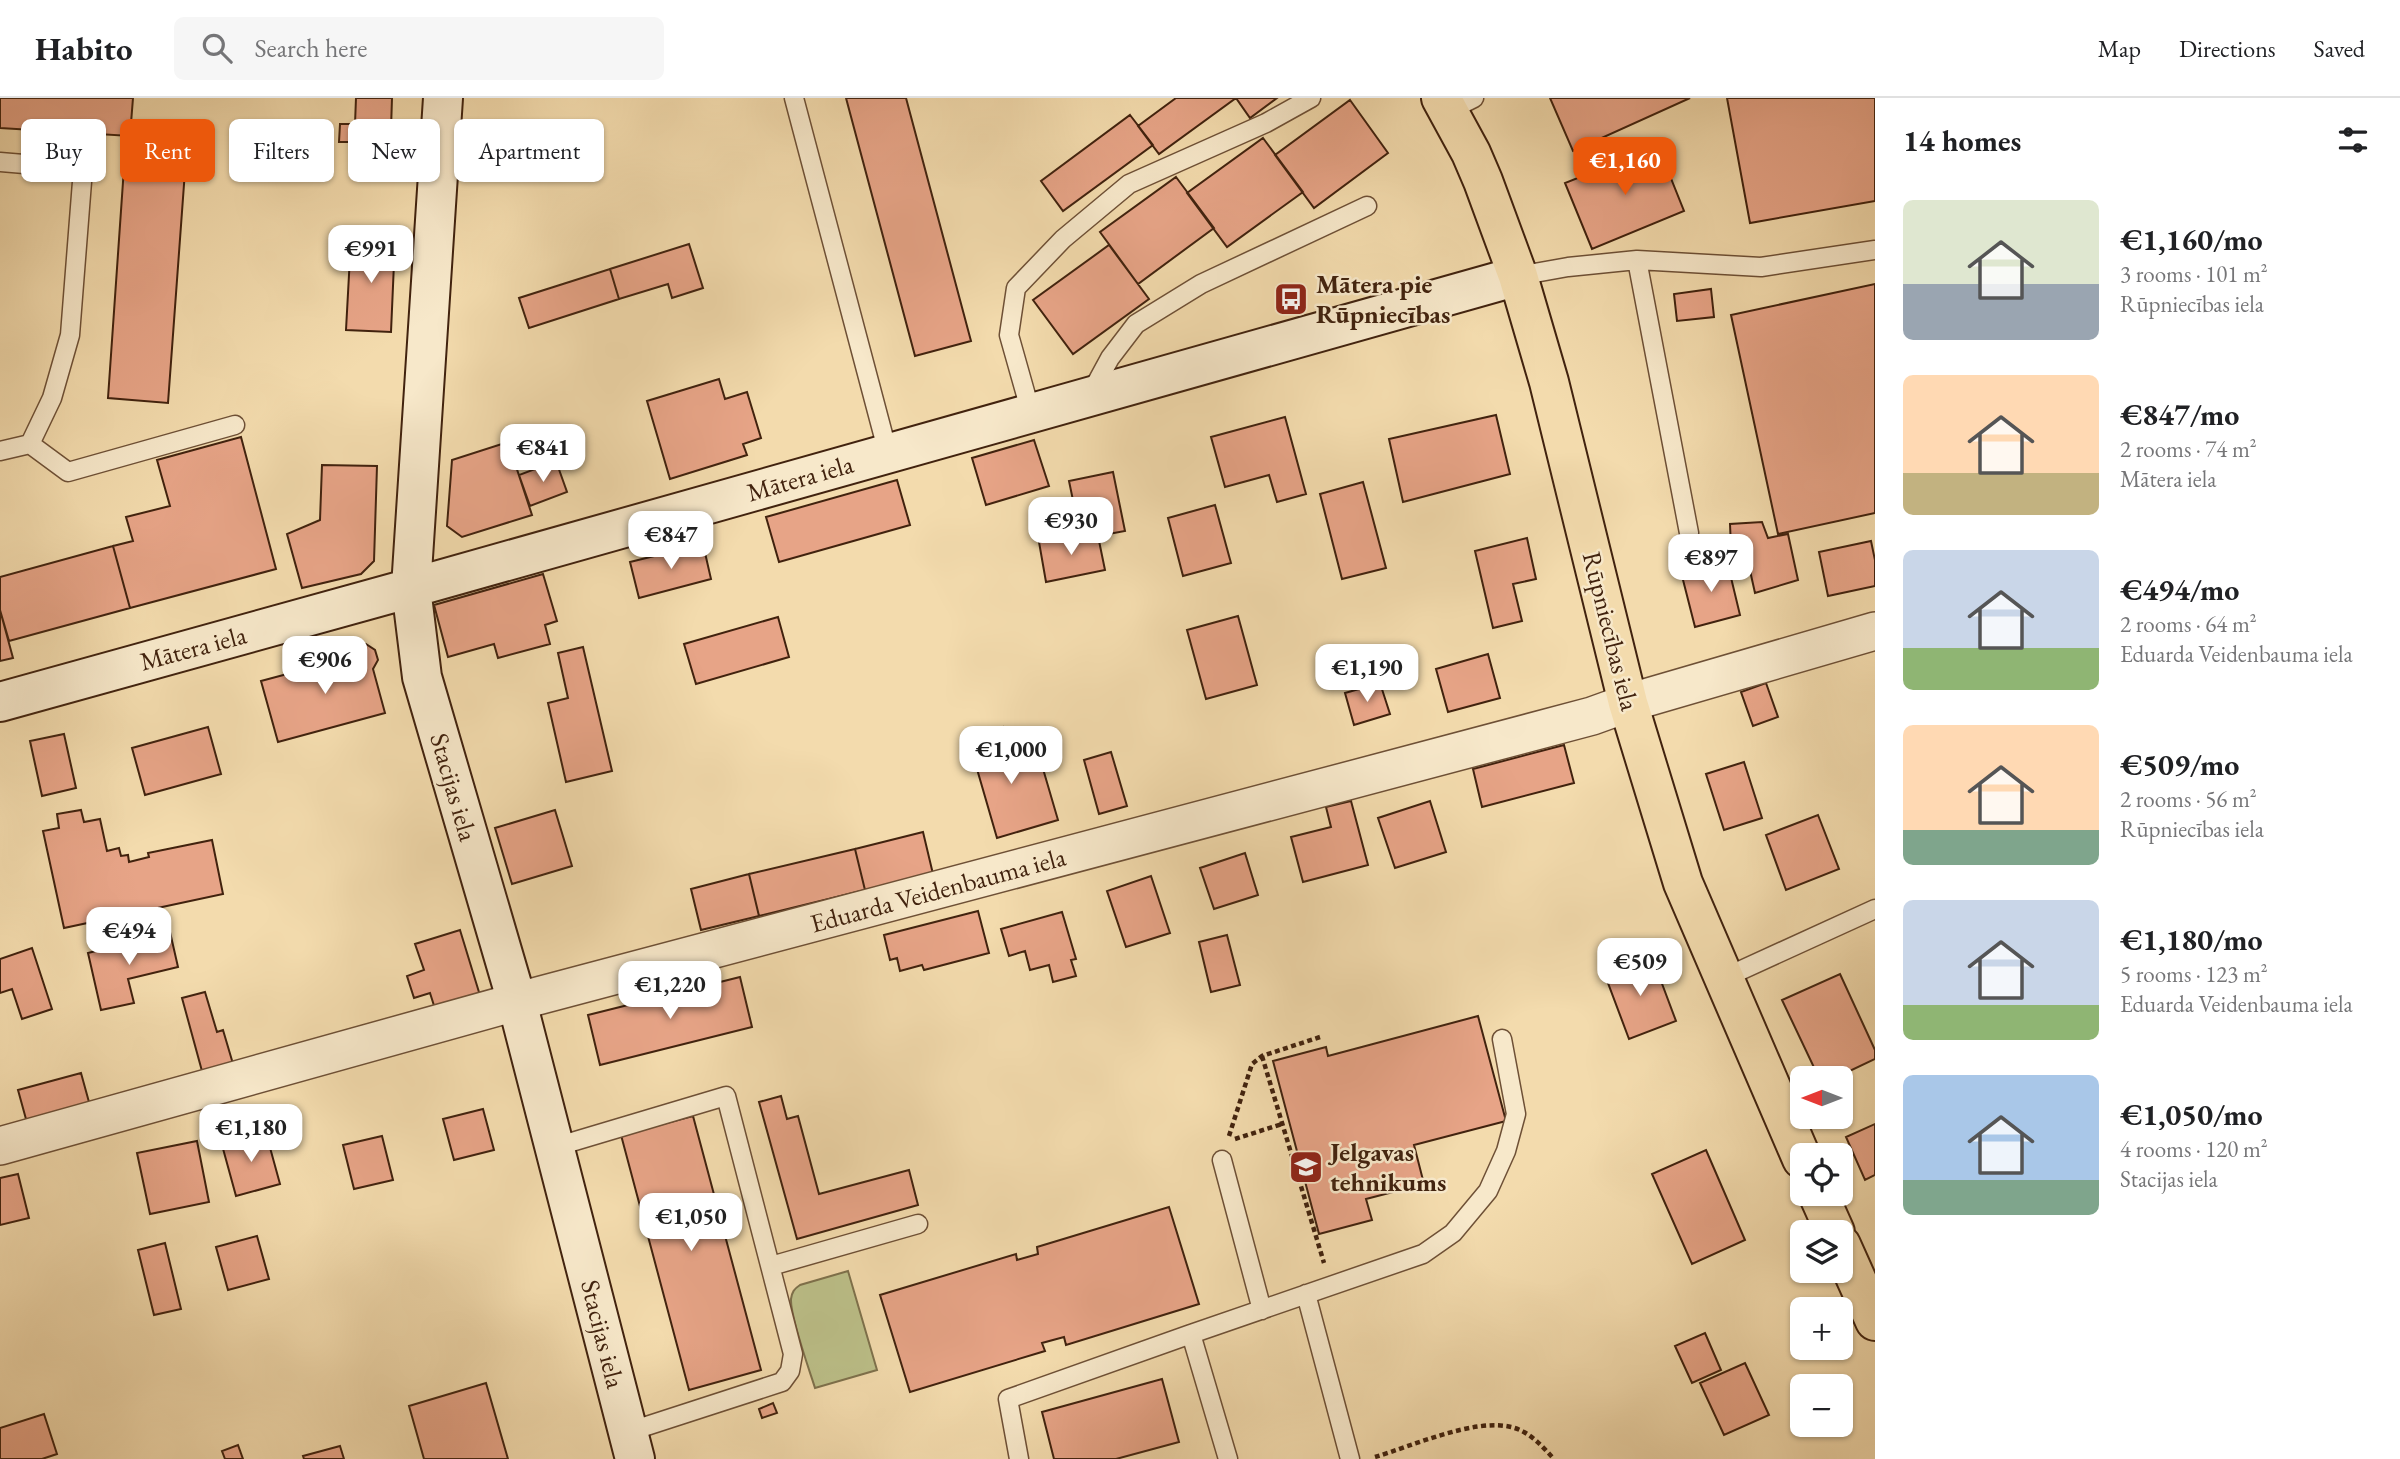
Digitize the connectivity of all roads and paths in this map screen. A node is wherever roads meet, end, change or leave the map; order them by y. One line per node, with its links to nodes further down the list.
1 (443, 98): 17 (street, Stacijas iela)
2 (794, 98): 15 (lane)
3 (1311, 98): 11 (lane)
4 (1454, 102): 9 (main road, Rūpniecības iela)
5 (0, 162): 13 (lane)
6 (1367, 205): 10 (lane)
7 (1875, 250): 8 (lane)
8 (1637, 260): 9 (lane); 16 (lane)
9 (1518, 276): 10 (street, Mātera iela); 20 (main road, Rūpniecības iela)
10 (1089, 396): 11 (street, Mātera iela)
11 (1031, 413): 15 (street, Mātera iela)
12 (235, 425): 13 (lane)
13 (30, 444): 14 (lane)
14 (0, 451)
15 (888, 453): 17 (street, Mātera iela)
16 (1689, 533)
17 (411, 589): 19 (street, Mātera iela); 23 (street, Stacijas iela)
18 (1875, 631): 20 (street, Eduarda Veidenbauma iela)
19 (0, 702)
20 (1628, 703): 22 (main road, Rūpniecības iela); 23 (street, Eduarda Veidenbauma iela)
21 (1875, 909): 22 (lane)
22 (1724, 978): 28 (main road, Rūpniecības iela)
23 (517, 1002): 29 (street, Eduarda Veidenbauma iela); 30 (street, Stacijas iela)
24 (1321, 1037): 26 (path)
25 (1502, 1039): 35 (lane)
26 (1262, 1056): 27 (path); 27 (path)
27 (1282, 1124): 35 (path)
28 (1796, 1143)
29 (0, 1146)
30 (555, 1147): 33 (lane); 40 (street, Stacijas iela)
31 (1222, 1160): 37 (lane)
32 (918, 1224): 33 (lane)
33 (771, 1266): 40 (lane)
34 (1853, 1272): 38 (main road)
35 (1331, 1285): 36 (lane)
36 (1306, 1294): 37 (lane); 43 (lane)
37 (1262, 1310): 39 (lane)
38 (1875, 1321)
39 (1191, 1334): 41 (lane); 42 (lane)
40 (631, 1446)
41 (1019, 1459)
42 (1228, 1459)
43 (1350, 1459)
44 (1370, 1459): 45 (path)
45 (1554, 1459)

